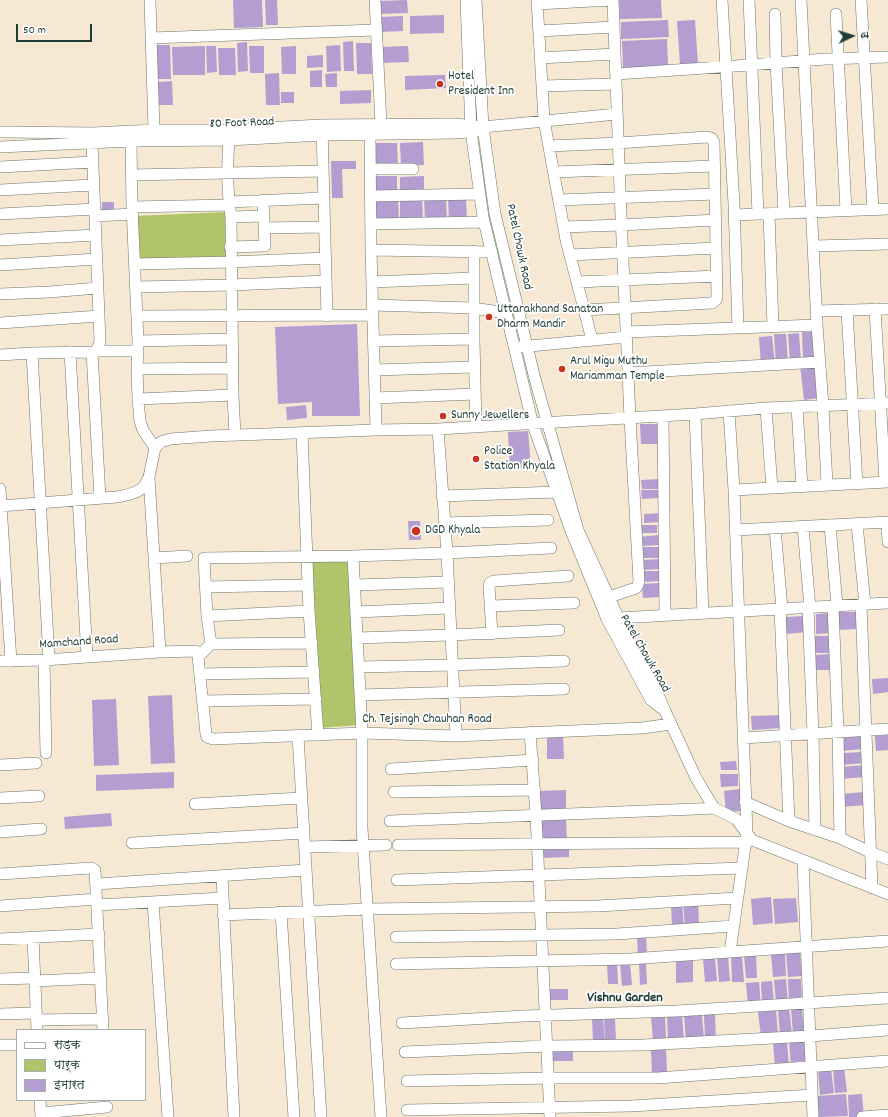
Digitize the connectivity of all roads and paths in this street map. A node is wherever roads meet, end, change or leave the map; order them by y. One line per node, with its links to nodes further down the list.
1 (150, 0): 16 (street)
2 (375, 0): 14 (street)
3 (466, 0): 31 (street, Patel Chowk Road)
4 (476, 0): 32 (street, Patel Chowk Road)
5 (612, 0): 10 (street); 13 (street)
6 (722, 0): 25 (street)
7 (749, 0): 24 (street)
8 (801, 0): 22 (street)
9 (861, 0): 21 (street)
10 (537, 2): 15 (street)
11 (775, 14): 23 (street)
12 (836, 14): 20 (street)
13 (614, 27): 15 (street); 17 (street)
14 (376, 30): 16 (street); 30 (street)
15 (539, 31): 19 (street)
16 (151, 38): 33 (street)
17 (615, 54): 19 (street); 26 (street)
18 (888, 57): 21 (street)
19 (540, 58): 27 (street)
20 (839, 58): 21 (street); 22 (street); 66 (street)
21 (864, 58): 64 (street)
22 (803, 61): 23 (street); 68 (street)
23 (776, 63): 24 (street); 69 (street)
24 (752, 65): 25 (street); 71 (street)
25 (726, 67): 26 (street); 73 (street)
26 (616, 79): 27 (street); 28 (street)
27 (542, 86): 29 (street)
28 (617, 114): 29 (street, 80 Foot Road); 40 (street)
29 (544, 120): 32 (street, 80 Foot Road); 41 (street)
30 (381, 125): 31 (street, 80 Foot Road); 34 (street, 80 Foot Road)
31 (471, 128): 32 (street, 80 Foot Road); 36 (street, 80 Foot Road); 55 (street, Patel Chowk Road)
32 (484, 129): 132 (street, Patel Chowk Road)
33 (154, 130): 34 (street, 80 Foot Road); 35 (street, 80 Foot Road)
34 (322, 130): 36 (street, 80 Foot Road); 37 (street, 80 Foot Road); 49 (street)
35 (0, 132)
36 (370, 135): 48 (street)
37 (229, 140): 38 (street, 80 Foot Road); 51 (street)
38 (131, 141): 39 (street, 80 Foot Road); 52 (street)
39 (92, 142): 42 (street, 80 Foot Road); 43 (street)
40 (618, 143): 41 (street); 44 (street); 47 (street)
41 (549, 146): 50 (street)
42 (0, 147)
43 (92, 162): 45 (street); 53 (street)
44 (714, 166): 47 (street); 56 (street)
45 (0, 167)
46 (413, 169): 48 (street)
47 (619, 169): 50 (street); 58 (street)
48 (370, 170): 57 (street)
49 (323, 171): 51 (street); 59 (street)
50 (554, 172): 61 (street)
51 (228, 173): 52 (street); 62 (street)
52 (132, 175): 65 (street)
53 (93, 185): 54 (street); 67 (street)
54 (0, 190)
55 (480, 194): 57 (street); 76 (street, Patel Chowk Road)
56 (715, 194): 58 (street); 75 (street)
57 (370, 196): 77 (street)
58 (620, 197): 61 (street); 78 (street)
59 (324, 198): 60 (street); 79 (street)
60 (263, 200): 62 (street); 72 (street)
61 (559, 200): 80 (street)
62 (229, 203): 65 (street); 74 (street)
63 (888, 209): 64 (street)
64 (873, 210): 66 (street)
65 (132, 211): 67 (street); 98 (street)
66 (846, 211): 68 (street)
67 (95, 212): 70 (street); 82 (street)
68 (812, 212): 69 (street); 86 (street)
69 (784, 213): 71 (street)
70 (0, 214)
71 (764, 214): 73 (street); 125 (street)
72 (264, 216): 74 (street); 81 (street)
73 (734, 216): 126 (street)
74 (230, 217): 87 (street)
75 (716, 220): 78 (street); 88 (street)
76 (484, 222): 77 (street); 91 (street, Patel Chowk Road)
77 (371, 224): 89 (street)
78 (621, 225): 80 (street); 92 (street)
79 (325, 227): 81 (street); 94 (street)
80 (564, 227): 93 (street)
81 (264, 228): 85 (street)
82 (96, 235): 83 (street); 95 (street)
83 (0, 240)
84 (888, 244): 86 (street)
85 (265, 246): 87 (street); 96 (street)
86 (814, 246): 117 (street)
87 (230, 247): 97 (street)
88 (716, 248): 92 (street); 100 (street)
89 (371, 250): 90 (street); 104 (street)
90 (474, 251): 91 (street); 101 (street)
91 (492, 252): 118 (street, Patel Chowk Road)
92 (622, 253): 93 (street); 102 (street)
93 (570, 255): 105 (street)
94 (326, 258): 96 (street); 103 (street)
95 (97, 259): 99 (street); 108 (street)
96 (266, 261): 97 (street)
97 (230, 262): 98 (street); 106 (street)
98 (135, 264): 107 (street)
99 (0, 265)
100 (717, 276): 102 (street); 111 (street)
101 (474, 278): 104 (street); 110 (street)
102 (624, 280): 105 (street); 111 (street)
103 (326, 281): 106 (street); 122 (street)
104 (372, 282): 114 (street)
105 (577, 282): 115 (street)
106 (231, 285): 107 (street); 121 (street)
107 (136, 287): 120 (street)
108 (98, 288): 109 (street); 119 (street)
109 (0, 294)
110 (474, 308): 114 (street); 118 (street); 129 (street)
111 (625, 308): 115 (street); 127 (street)
112 (875, 309): 113 (street); 116 (street); 149 (street)
113 (888, 309)
114 (372, 310): 122 (street); 131 (street)
115 (584, 310): 130 (street)
116 (847, 310): 117 (street); 150 (street)
117 (816, 311): 124 (street)
118 (506, 313): 134 (street, Patel Chowk Road)
119 (99, 316): 123 (street); 136 (street)
120 (137, 316): 121 (street); 133 (street)
121 (232, 316): 122 (street); 128 (street)
122 (327, 316)
123 (0, 323)
124 (817, 325): 125 (street); 139 (street)
125 (773, 327): 126 (street)
126 (738, 328): 127 (street)
127 (626, 335): 130 (street); 144 (street)
128 (232, 339): 133 (street); 141 (street)
129 (474, 339): 131 (street); 140 (street)
130 (592, 340): 132 (street)
131 (373, 342): 143 (street)
132 (526, 345): 134 (street); 158 (street, Patel Chowk Road)
133 (138, 346): 136 (street); 142 (street)
134 (515, 347): 159 (street, Patel Chowk Road)
135 (70, 352): 136 (street); 137 (street); 177 (street)
136 (94, 352): 176 (street)
137 (32, 353): 138 (street); 178 (street)
138 (0, 355)
139 (820, 362): 144 (street); 151 (street)
140 (474, 367): 143 (street); 145 (street)
141 (232, 368): 142 (street); 146 (street)
142 (137, 369): 148 (street)
143 (374, 370): 147 (street)
144 (628, 373): 157 (street)
145 (475, 394): 147 (street); 160 (street)
146 (233, 395): 148 (street); 164 (street)
147 (375, 398): 161 (street)
148 (138, 399): 165 (street)
149 (884, 403): 150 (street); 167 (street)
150 (852, 404): 151 (street); 168 (street)
151 (823, 406): 152 (street); 169 (street)
152 (797, 407): 153 (street); 170 (street)
153 (766, 408): 154 (street); 171 (street)
154 (729, 411): 155 (street); 173 (street)
155 (695, 414): 156 (street); 212 (street)
156 (663, 416): 157 (street); 213 (street)
157 (630, 418): 158 (street); 200 (street)
158 (547, 423): 159 (street); 200 (street, Patel Chowk Road)
159 (533, 425): 160 (street); 174 (street, Patel Chowk Road)
160 (476, 427): 162 (street)
161 (376, 430): 162 (street); 163 (street)
162 (438, 430): 175 (street)
163 (302, 433): 164 (street); 192 (street)
164 (235, 435): 165 (street)
165 (155, 448): 166 (street)
166 (149, 477): 176 (street); 194 (street)
167 (887, 482): 168 (street)
168 (857, 484): 169 (street)
169 (827, 485): 170 (street)
170 (802, 487): 171 (street)
171 (772, 488): 173 (street)
172 (0, 489): 179 (street)
173 (734, 490): 187 (street)
174 (557, 492): 175 (street); 237 (street, Patel Chowk Road)
175 (442, 496): 182 (street)
176 (100, 498): 177 (street)
177 (79, 500): 178 (street); 223 (street)
178 (41, 502): 179 (street); 225 (street)
179 (1, 506): 226 (street)
180 (548, 520): 182 (street)
181 (887, 522): 183 (street); 188 (street)
182 (444, 523): 190 (street)
183 (857, 524): 184 (street); 203 (street)
184 (830, 525): 185 (street); 205 (street)
185 (803, 526): 186 (street); 206 (street)
186 (775, 528): 187 (street); 208 (street)
187 (735, 530): 210 (street)
188 (888, 542)
189 (551, 548): 190 (street)
190 (447, 553): 193 (street); 196 (street)
191 (187, 556): 194 (street)
192 (306, 556): 193 (street); 197 (street); 199 (street)
193 (353, 556): 198 (street)
194 (154, 558): 222 (street)
195 (568, 576): 204 (street)
196 (448, 582): 198 (street); 207 (street)
197 (308, 585): 199 (street); 209 (street)
198 (355, 585): 211 (street)
199 (205, 587): 214 (street)
200 (609, 597): 215 (street, Patel Chowk Road)
201 (574, 603): 204 (street)
202 (888, 603): 203 (street)
203 (863, 604): 205 (street); 240 (street)
204 (491, 606): 217 (street)
205 (835, 606): 206 (street); 242 (street)
206 (809, 607): 208 (street); 244 (street)
207 (450, 608): 211 (street); 218 (street)
208 (781, 609): 210 (street); 246 (street)
209 (309, 611): 214 (street); 220 (street)
210 (738, 611): 212 (street); 249 (street)
211 (356, 612): 219 (street)
212 (703, 613): 213 (street)
213 (665, 615): 215 (street)
214 (207, 616): 221 (street)
215 (618, 618): 237 (street, Patel Chowk Road)
216 (559, 630): 217 (street)
217 (492, 634): 218 (street)
218 (450, 635): 219 (street); 228 (street)
219 (357, 638): 229 (street)
220 (312, 642): 221 (street); 230 (street)
221 (211, 644): 224 (street)
222 (160, 652): 223 (street, Mamchand Road); 224 (street, Mamchand Road)
223 (87, 657): 225 (street, Mamchand Road)
224 (198, 657): 231 (street)
225 (47, 660): 226 (street, Mamchand Road); 250 (street)
226 (5, 661)
227 (564, 661): 228 (street)
228 (452, 666): 229 (street); 233 (street)
229 (359, 667): 234 (street)
230 (314, 672): 231 (street); 235 (street)
231 (200, 674): 236 (street)
232 (564, 688): 233 (street)
233 (453, 693): 234 (street); 248 (street)
234 (360, 695): 243 (street)
235 (316, 699): 236 (street); 245 (street)
236 (202, 701): 247 (street, Ch. Tejsingh Chauhan Road)
237 (665, 711): 238 (street)
238 (671, 724): 241 (street, Ch. Tejsingh Chauhan Road); 262 (street)
239 (888, 729): 240 (street)
240 (866, 730): 242 (street); 278 (street)
241 (530, 732): 248 (street, Ch. Tejsingh Chauhan Road); 251 (street)
242 (838, 732): 244 (street); 271 (street)
243 (362, 733): 245 (street, Ch. Tejsingh Chauhan Road); 248 (street, Ch. Tejsingh Chauhan Road); 276 (street)
244 (813, 734): 246 (street); 267 (street)
245 (318, 735): 247 (street, Ch. Tejsingh Chauhan Road)
246 (786, 735): 249 (street); 264 (street)
247 (298, 736): 259 (street)
248 (456, 736)
249 (743, 738): 260 (street)
250 (46, 753)
251 (533, 760): 254 (street); 255 (street)
252 (36, 763): 253 (street)
253 (0, 765)
254 (391, 769)
255 (535, 790): 256 (street); 263 (street)
256 (394, 792)
257 (39, 796): 258 (street)
258 (0, 798)
259 (301, 798): 261 (street); 269 (street)
260 (745, 802): 264 (street); 270 (street)
261 (195, 804)
262 (714, 808): 263 (street); 270 (street)
263 (536, 815): 265 (street); 273 (street)
264 (789, 820): 267 (street)
265 (390, 821)
266 (41, 829): 268 (street)
267 (815, 830): 271 (street)
268 (0, 832)
269 (304, 833): 272 (street); 277 (street)
270 (746, 838): 273 (street); 280 (street); 281 (street)
271 (840, 838): 278 (street)
272 (132, 843)
273 (538, 844): 275 (street); 284 (street)
274 (386, 845): 276 (street)
275 (398, 845)
276 (363, 846): 277 (street); 296 (street)
277 (304, 847): 282 (street)
278 (870, 852): 279 (street); 288 (street)
279 (888, 858)
280 (803, 861): 288 (street); 307 (street)
281 (742, 868): 284 (street); 291 (street)
282 (306, 870): 285 (street); 297 (street)
283 (0, 874): 287 (street)
284 (539, 874): 286 (street); 295 (street)
285 (222, 876): 287 (street); 290 (street)
286 (397, 880)
287 (97, 884): 292 (street)
288 (872, 888): 289 (street)
289 (888, 894)
290 (222, 898): 293 (street); 299 (street)
291 (737, 898): 295 (street); 300 (street)
292 (98, 902): 293 (street); 294 (street); 301 (street)
293 (153, 902): 339 (street)
294 (0, 906)
295 (540, 906): 296 (street); 302 (street)
296 (368, 909): 297 (street); 343 (street)
297 (308, 911): 298 (street); 342 (street)
298 (281, 912): 299 (street); 341 (street)
299 (223, 915): 340 (street)
300 (734, 926): 302 (street); 308 (street)
301 (99, 934): 304 (street); 311 (street)
302 (542, 934): 303 (street); 309 (street)
303 (396, 936)
304 (33, 937): 305 (street); 313 (street)
305 (0, 939)
306 (888, 941): 307 (street)
307 (806, 946): 308 (street); 315 (street)
308 (730, 952): 309 (street)
309 (543, 961): 310 (street); 317 (street)
310 (396, 964)
311 (101, 978): 313 (street); 318 (street)
312 (0, 979): 313 (street)
313 (35, 979): 319 (street)
314 (888, 998): 315 (street)
315 (809, 1003): 317 (street); 323 (street)
316 (0, 1014): 319 (street)
317 (546, 1015): 320 (street); 326 (street)
318 (103, 1018): 319 (street); 321 (street)
319 (37, 1021)
320 (402, 1023)
321 (103, 1029)
322 (888, 1030): 323 (street)
323 (810, 1036): 326 (street); 329 (street)
324 (16, 1044): 325 (street)
325 (0, 1045)
326 (547, 1046): 327 (street); 330 (street)
327 (405, 1052)
328 (888, 1061): 329 (street)
329 (811, 1066): 330 (street); 332 (street)
330 (548, 1078): 331 (street); 336 (street)
331 (407, 1081)
332 (812, 1095): 336 (street); 344 (street)
333 (40, 1101): 337 (street)
334 (107, 1108): 337 (street)
335 (407, 1110): 336 (street)
336 (550, 1113)
337 (41, 1115)
338 (888, 1115): 345 (street)
339 (168, 1117)
340 (234, 1117)
341 (294, 1117)
342 (321, 1117)
343 (381, 1117)
344 (813, 1117)
345 (862, 1117)

